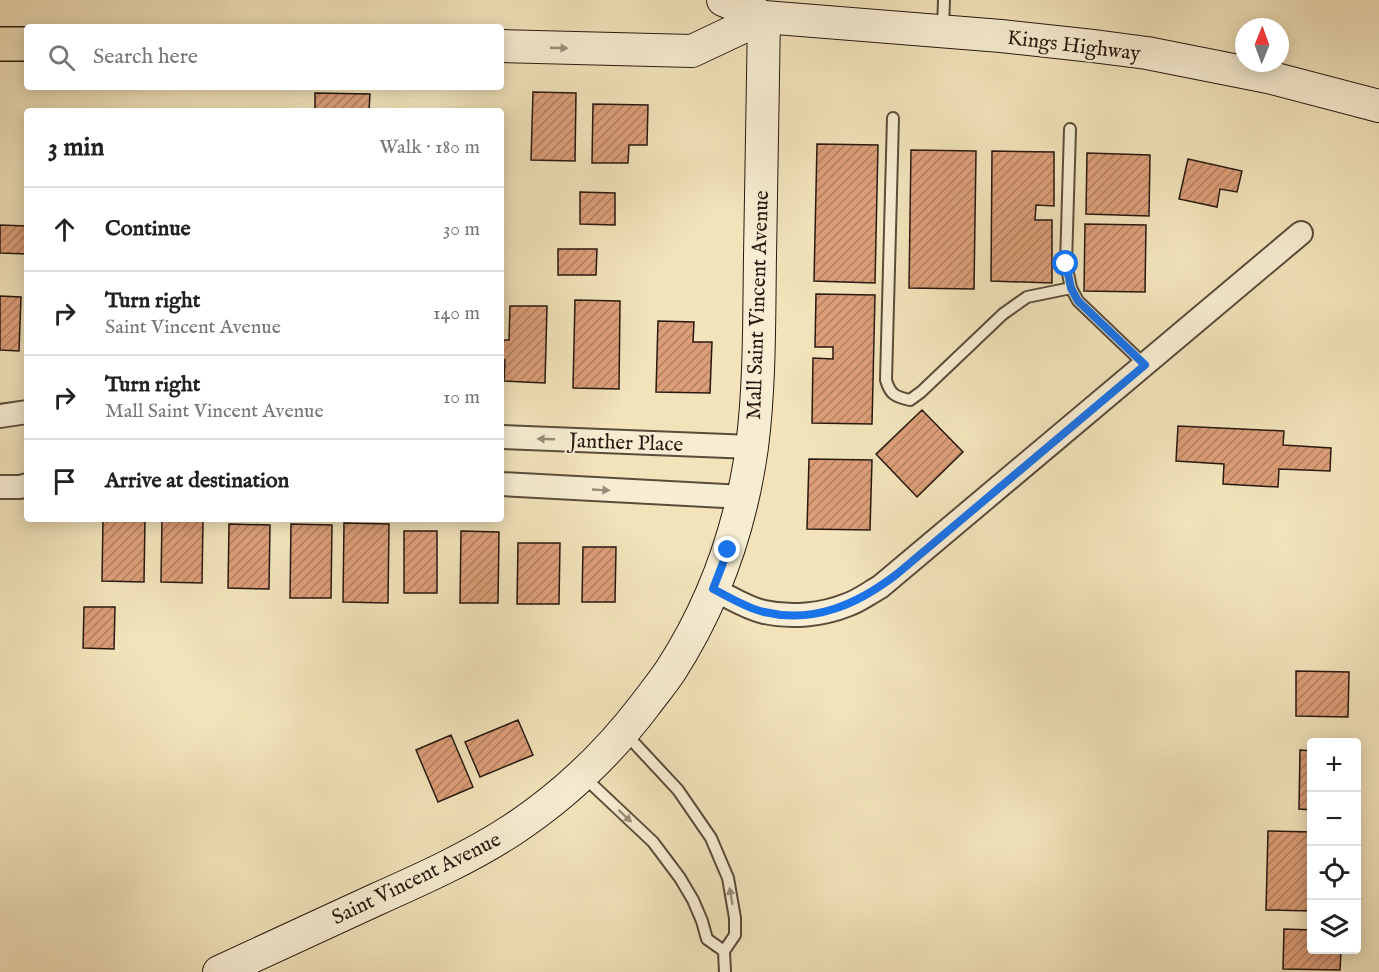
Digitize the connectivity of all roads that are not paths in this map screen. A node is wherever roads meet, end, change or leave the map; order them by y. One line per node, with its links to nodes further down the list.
1 (723, 0): 3 (street, Kings Highway)
2 (944, 0): 6 (lane)
3 (764, 8): 6 (street, Kings Highway); 9 (street, Kings Highway, one-way to 3); 19 (street, Mall Saint Vincent Avenue)
4 (0, 28): 5 (street)
5 (24, 29)
6 (943, 31): 10 (street, Kings Highway)
7 (0, 44): 8 (highway)
8 (24, 44)
9 (504, 46)
10 (1379, 106)
11 (893, 118): 14 (lane)
12 (1070, 129): 14 (lane)
13 (1301, 233): 15 (street)
14 (1071, 288): 15 (lane)
15 (1145, 365): 24 (street)
16 (24, 412): 17 (street)
17 (0, 416)
18 (504, 437): 19 (street, Janther Place, one-way to 18)
19 (752, 447): 23 (street, Mall Saint Vincent Avenue)
20 (504, 484): 23 (street, one-way to 23)
21 (24, 486): 22 (street)
22 (0, 487)
23 (743, 497): 24 (street, Mall Saint Vincent Avenue)
24 (713, 589): 25 (street, Saint Vincent Avenue)
25 (624, 732): 26 (street, Saint Vincent Avenue); 27 (lane, one-way to 25)
26 (582, 776): 27 (lane, one-way to 27); 28 (street, Saint Vincent Avenue)
27 (724, 951): 29 (lane)
28 (219, 972)
29 (725, 972)

